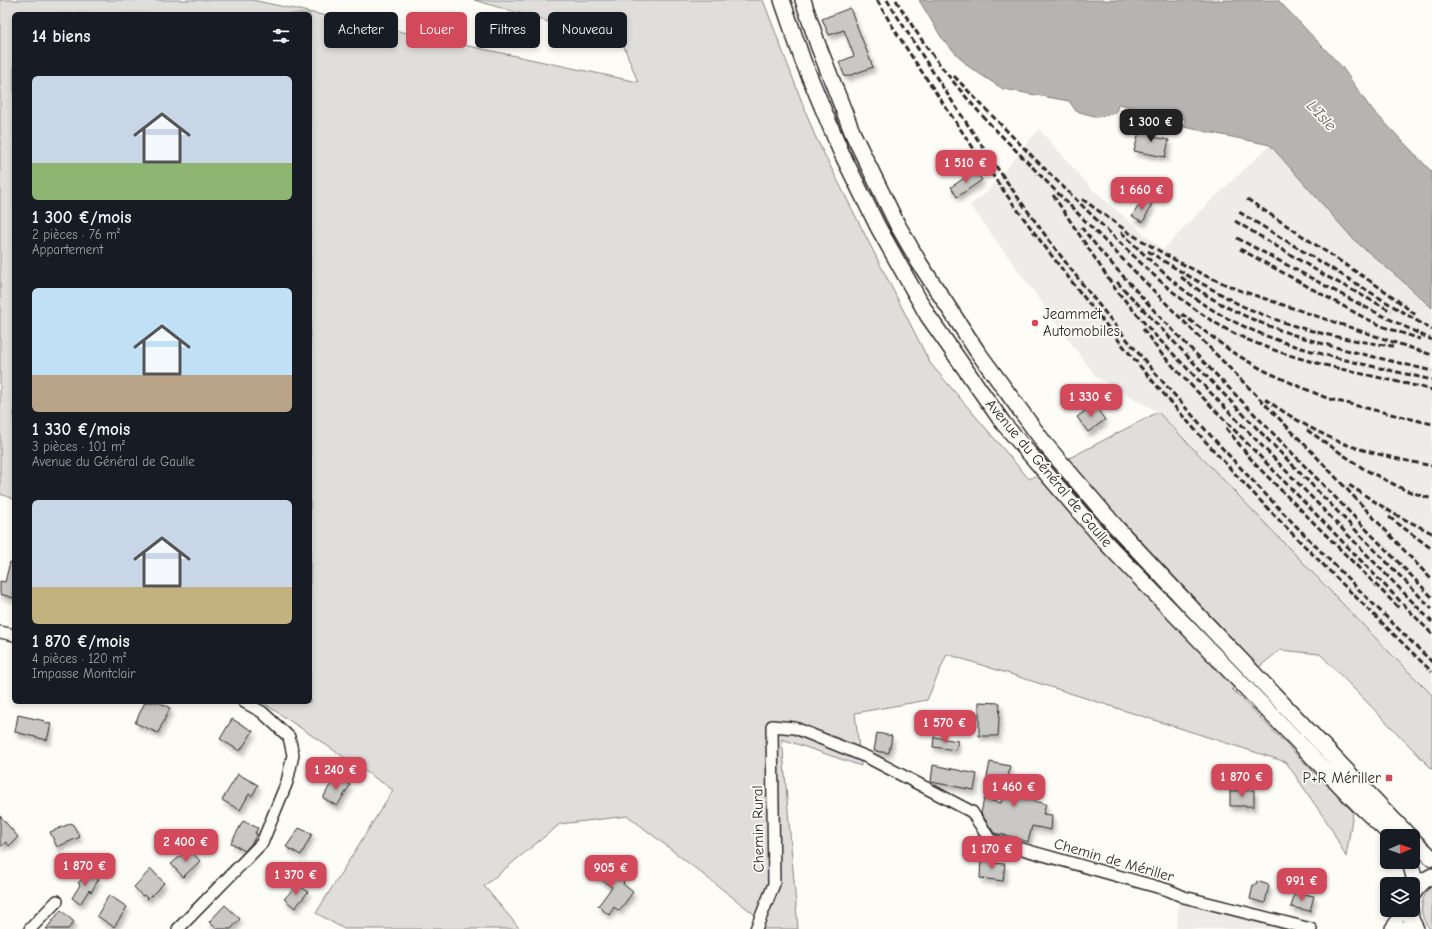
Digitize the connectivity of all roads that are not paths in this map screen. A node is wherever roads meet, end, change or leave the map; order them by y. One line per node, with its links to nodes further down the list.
1 (782, 0): 7 (main road, Avenue du Général de Gaulle)
2 (803, 0): 8 (main road, Avenue du Général de Gaulle)
3 (0, 632): 4 (street)
4 (12, 635)
5 (248, 704): 18 (street)
6 (772, 726): 19 (street, Chemin Rural); 20 (street, Chemin de Mériller)
7 (1385, 829)
8 (1402, 829)
9 (1420, 847): 10 (main road)
10 (1432, 858)
11 (1432, 876): 12 (main road)
12 (1420, 884)
13 (57, 901): 17 (street)
14 (1399, 917): 16 (street)
15 (1411, 917): 21 (main road)
16 (1391, 928): 21 (street)
17 (30, 929)
18 (178, 929)
19 (756, 929)
20 (1311, 929)
21 (1414, 929)

